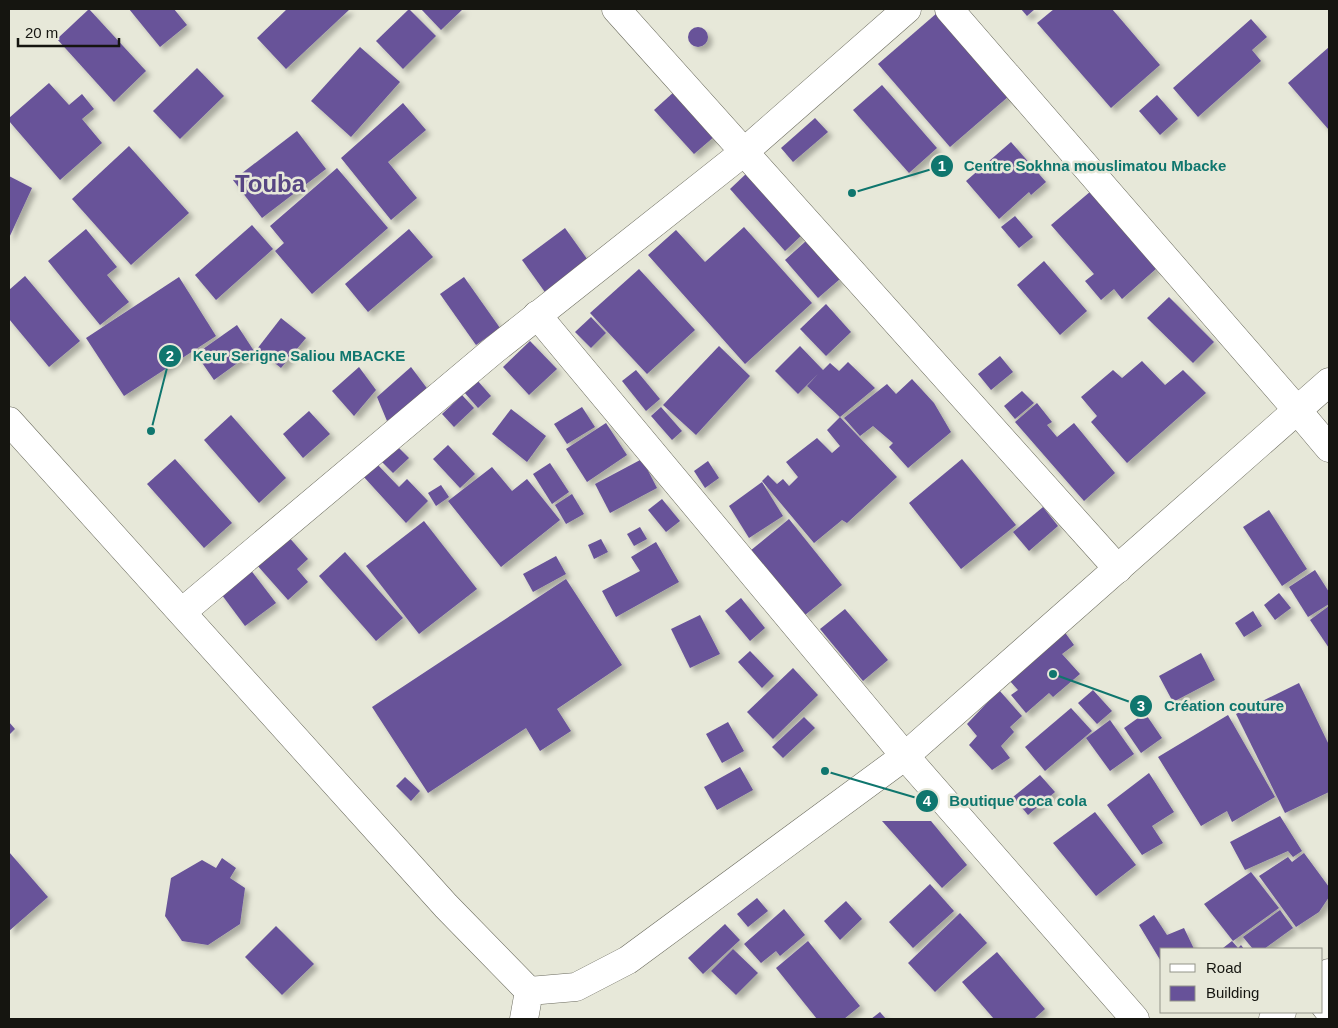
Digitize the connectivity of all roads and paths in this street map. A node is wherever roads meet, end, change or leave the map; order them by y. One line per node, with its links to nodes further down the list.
1 (616, 9): 4 (street)
2 (907, 9): 4 (street)
3 (949, 9): 7 (street)
4 (744, 152): 5 (street); 10 (street)
5 (537, 315): 11 (street); 12 (street)
6 (1329, 382): 7 (street)
7 (1297, 410): 9 (street); 10 (street)
8 (9, 421): 11 (street)
9 (1329, 448)
10 (1118, 569): 12 (street)
11 (182, 612): 13 (street)
12 (905, 756): 13 (street); 15 (street)
13 (529, 991): 14 (street)
14 (524, 1019)
15 (1135, 1019)

